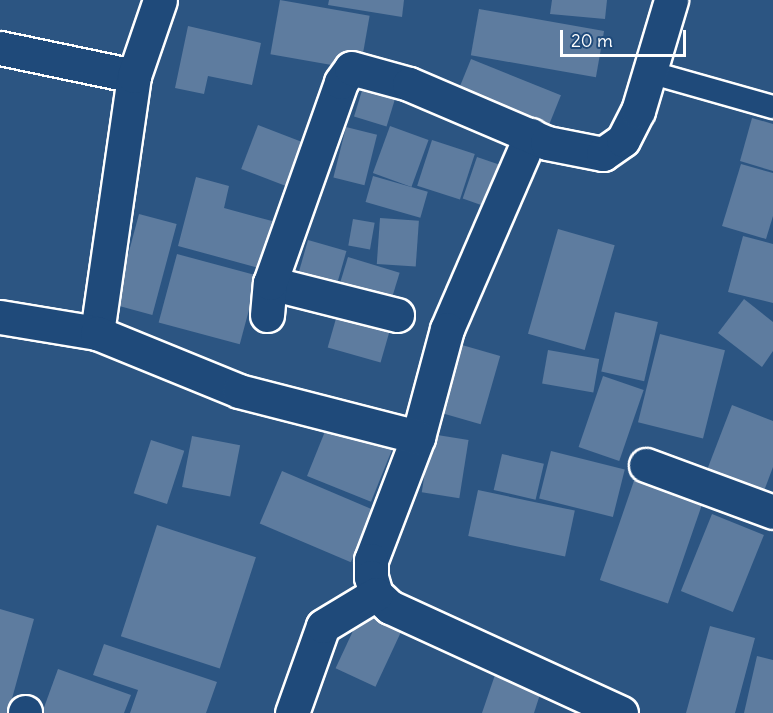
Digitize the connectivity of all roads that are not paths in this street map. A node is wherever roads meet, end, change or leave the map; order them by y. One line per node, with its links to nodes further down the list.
1 (160, 0): 5 (street)
2 (671, 0): 4 (street)
3 (0, 48): 5 (street)
4 (649, 72): 6 (lane); 7 (street)
5 (134, 75): 12 (street)
6 (773, 107)
7 (531, 135): 8 (street); 13 (street)
8 (270, 283): 9 (street); 10 (street)
9 (267, 315)
10 (397, 315)
11 (0, 317): 12 (street)
12 (97, 333): 13 (street)
13 (418, 437): 16 (street)
14 (646, 465): 15 (street)
15 (773, 512)
16 (376, 594): 17 (street); 18 (street)
17 (292, 713)
18 (621, 713)

